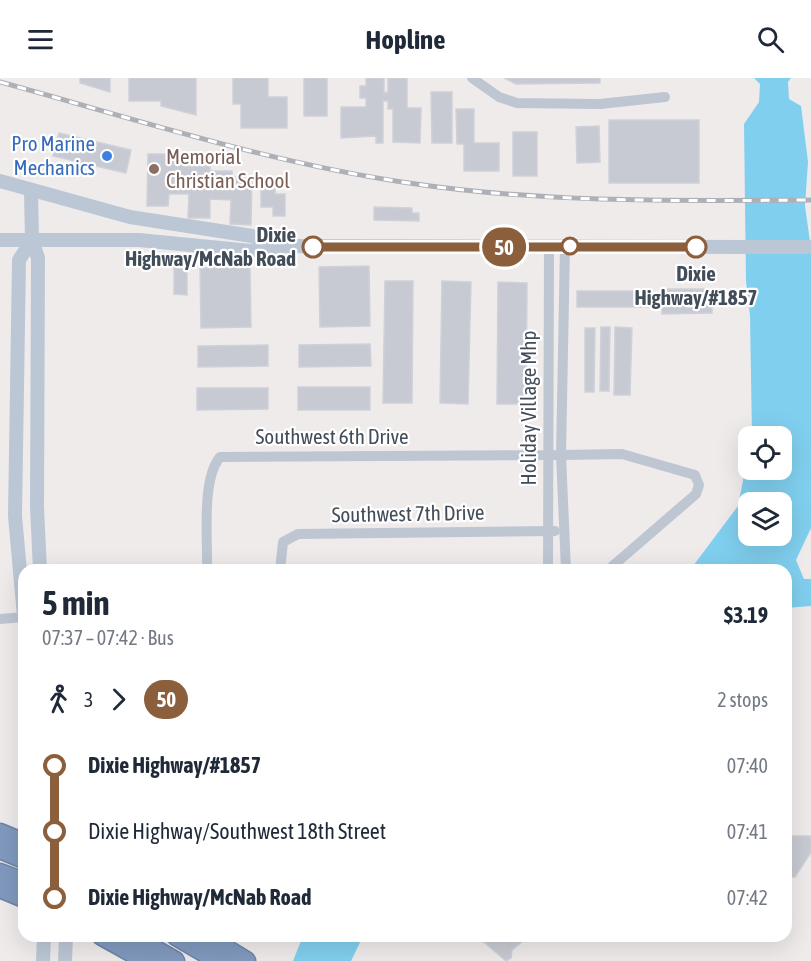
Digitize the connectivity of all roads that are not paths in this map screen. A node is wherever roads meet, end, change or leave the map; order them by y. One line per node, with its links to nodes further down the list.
1 (472, 78): 2 (street)
2 (665, 98)
3 (0, 181): 4 (main road)
4 (32, 191): 6 (main road); 7 (main road)
5 (0, 240): 6 (main road)
6 (32, 240): 7 (main road); 15 (main road); 16 (main road)
7 (285, 246): 8 (main road)
8 (549, 246): 9 (main road); 11 (street, Holiday Village Mhp)
9 (565, 246): 10 (main road); 12 (street, Holiday Village Mhp)
10 (811, 247)
11 (548, 455): 12 (street, Southwest 6th Drive); 13 (street, Holiday Village Mhp); 17 (street, Southwest 6th Drive)
12 (561, 455): 14 (street, Holiday Village Mhp); 21 (street, Holiday Village Mhp)
13 (548, 531): 14 (street, Southwest 7th Drive); 18 (street, Southwest 7th Drive); 19 (street, Holiday Village Mhp)
14 (564, 531): 20 (street, Holiday Village Mhp)
15 (19, 564)
16 (40, 564)
17 (207, 564)
18 (281, 564)
19 (548, 564)
20 (566, 564)
21 (615, 564)
22 (18, 618): 23 (street)
23 (0, 619)
24 (1, 841): 25 (highway); 26 (highway)
25 (18, 842)
26 (18, 854)
27 (0, 880): 28 (highway); 29 (highway)
28 (18, 882)
29 (18, 894)
30 (44, 942): 36 (main road)
31 (66, 942): 37 (main road)
32 (112, 942): 38 (highway)
33 (142, 942): 39 (highway)
34 (186, 942): 40 (highway)
35 (215, 942): 41 (highway)
36 (43, 961)
37 (65, 961)
38 (147, 961)
39 (175, 961)
40 (219, 961)
41 (246, 961)

